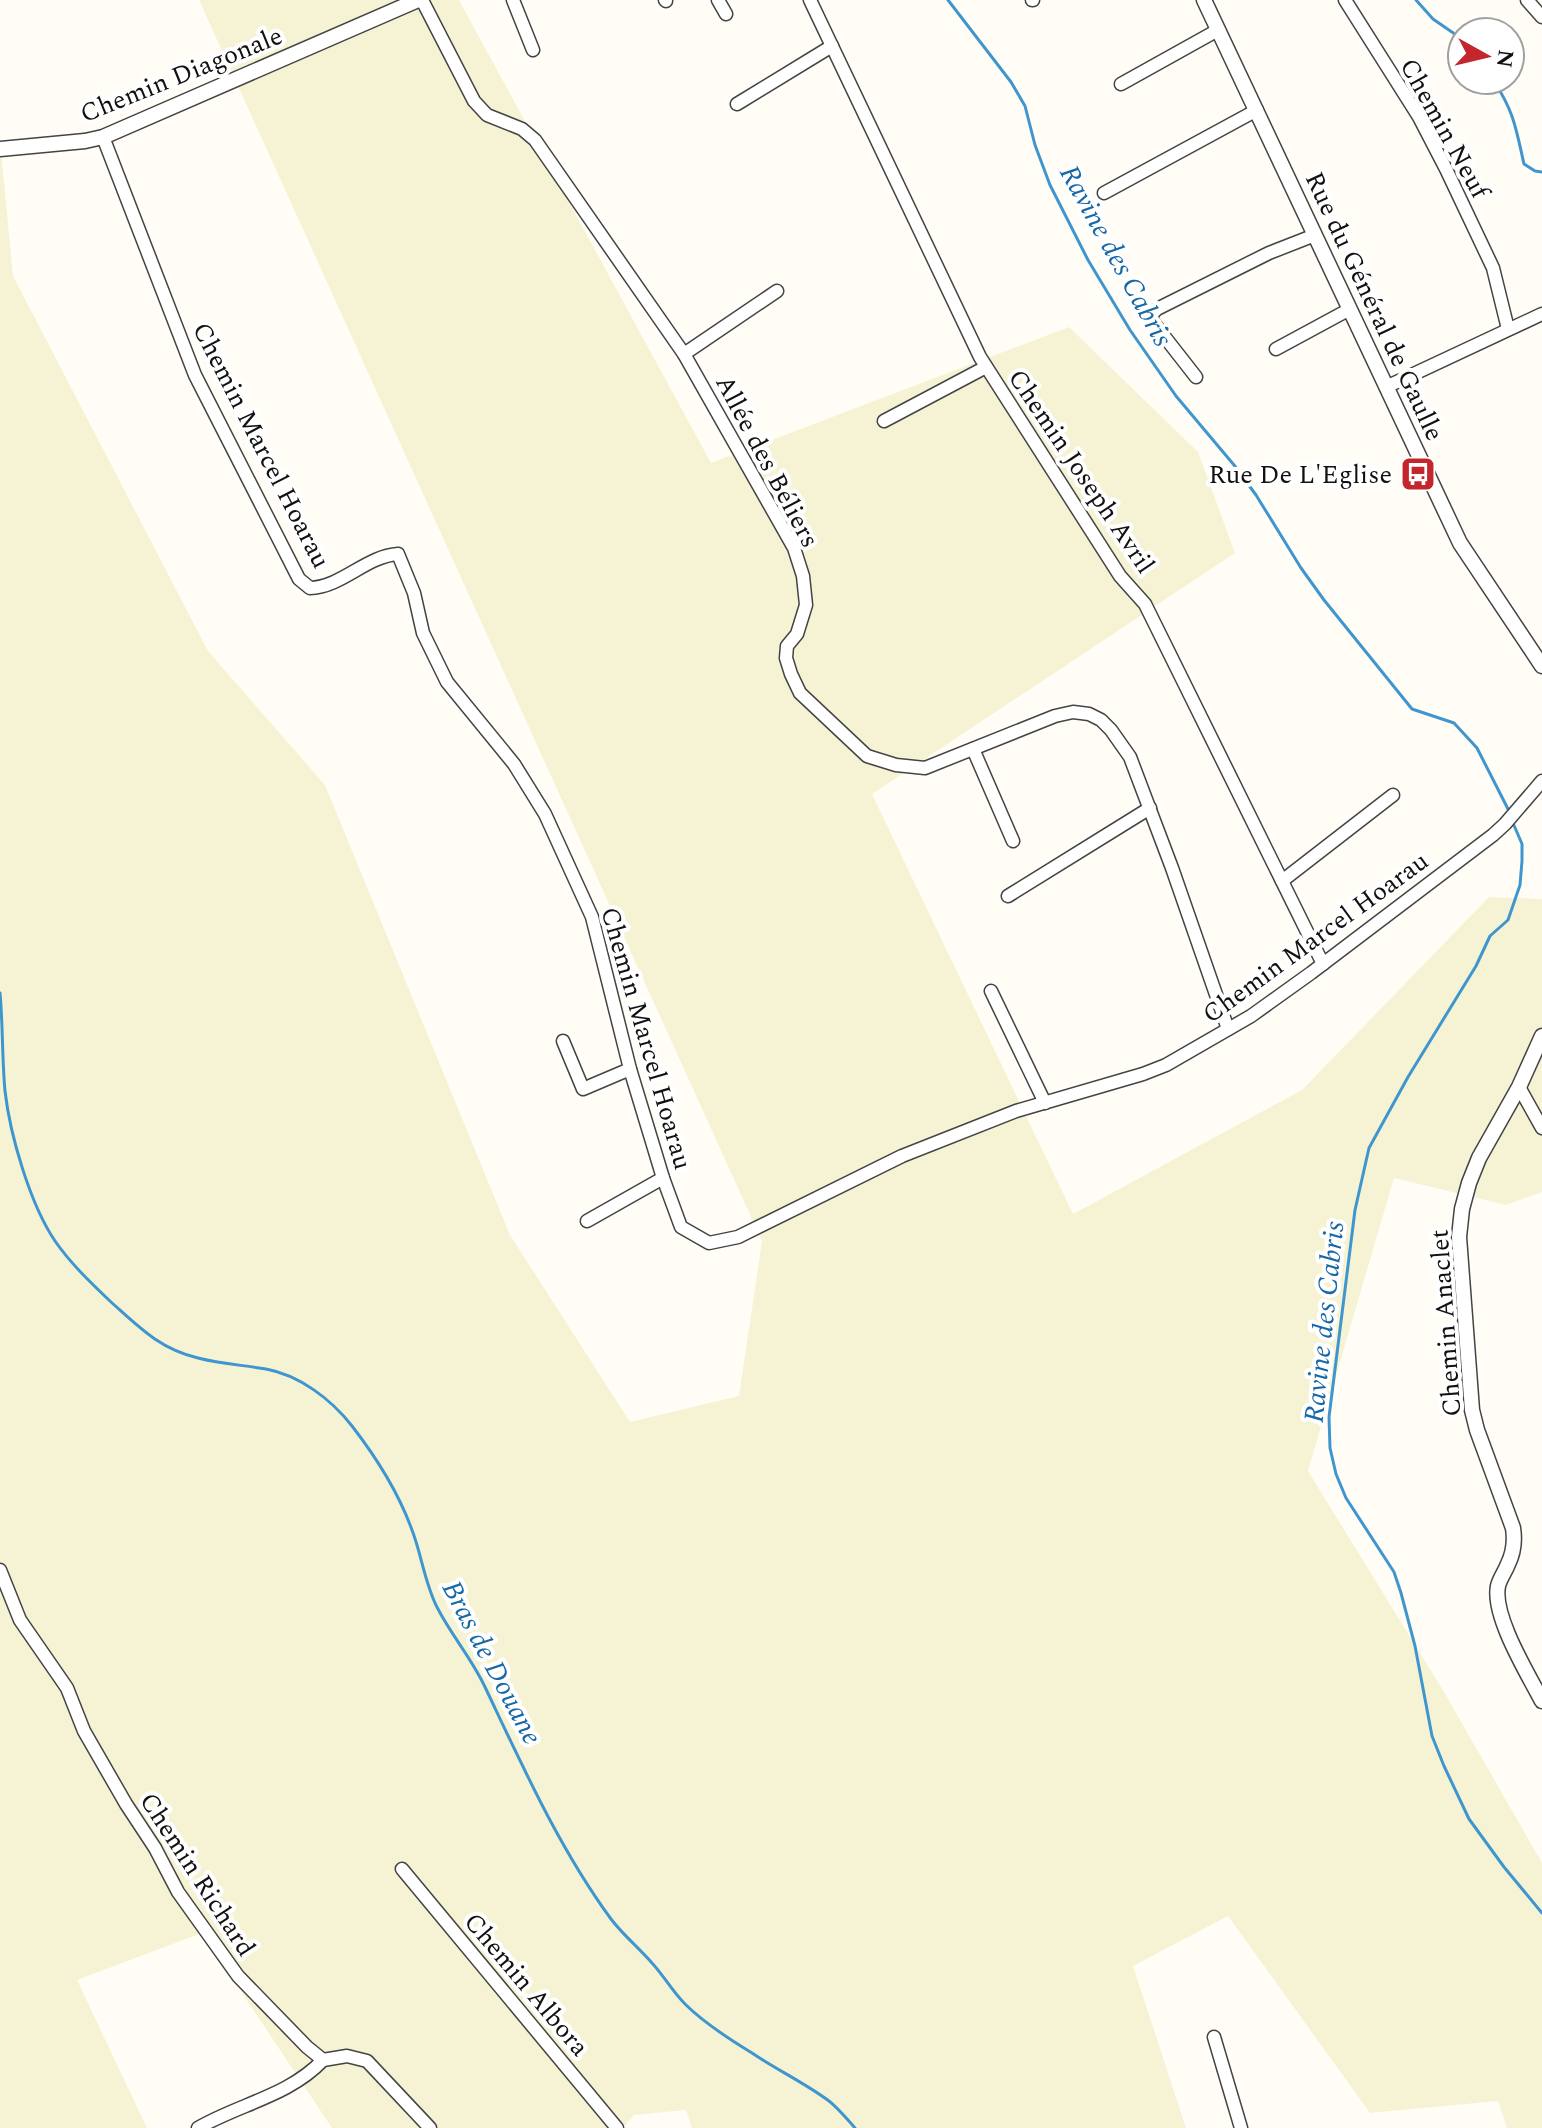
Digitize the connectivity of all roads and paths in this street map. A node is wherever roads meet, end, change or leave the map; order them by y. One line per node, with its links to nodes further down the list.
1 (420, 0): 16 (street, Chemin Diagonale); 25 (street, Allée des Béliers)
2 (513, 0): 12 (street)
3 (718, 0): 8 (street)
4 (810, 0): 11 (street, Chemin Joseph Avril)
5 (1204, 0): 10 (street, Rue du Général de Gaulle)
6 (1345, 0): 23 (street, Chemin Neuf)
7 (1530, 1): 9 (street)
8 (726, 14)
9 (1542, 17)
10 (1218, 30): 13 (street); 15 (street, Rue du Général de Gaulle)
11 (832, 46): 14 (street); 26 (street, Chemin Joseph Avril)
12 (533, 50)
13 (1121, 84)
14 (737, 104)
15 (1257, 110): 18 (street); 19 (street, Rue du Général de Gaulle)
16 (103, 137): 17 (street, Chemin Diagonale); 43 (street, Chemin Marcel Hoarau)
17 (0, 149)
18 (1104, 193)
19 (1315, 235): 21 (street, Rue du Général de Gaulle); 27 (street)
20 (777, 291): 25 (street)
21 (1350, 309): 24 (street); 28 (street, Rue du Général de Gaulle)
22 (1542, 314): 23 (street)
23 (1508, 329): 28 (street)
24 (1276, 349)
25 (684, 354): 31 (street, Allée des Béliers)
26 (986, 367): 29 (street); 36 (street, Chemin Joseph Avril)
27 (1196, 377)
28 (1386, 387): 30 (street, Rue du Général de Gaulle)
29 (884, 421)
30 (1542, 666)
31 (973, 749): 34 (street, Allée des Béliers); 35 (street)
32 (1542, 781): 38 (street, Chemin Marcel Hoarau)
33 (1393, 795): 36 (street)
34 (1150, 808): 37 (street); 40 (street, Allée des Béliers)
35 (1013, 841)
36 (1282, 881): 38 (street, Chemin Joseph Avril)
37 (1008, 896)
38 (1323, 964): 40 (street, Chemin Marcel Hoarau)
39 (991, 991): 46 (street)
40 (1228, 1029): 46 (street, Chemin Marcel Hoarau)
41 (1542, 1036): 44 (street, Chemin Anaclet)
42 (563, 1041): 45 (street)
43 (630, 1069): 45 (street); 49 (street, Chemin Marcel Hoarau)
44 (1519, 1087): 48 (street); 52 (street, Chemin Anaclet)
45 (583, 1089): 47 (street)
46 (1045, 1103): 49 (street, Chemin Marcel Hoarau)
47 (583, 1105)
48 (1542, 1128)
49 (663, 1178): 50 (street)
50 (587, 1221)
51 (0, 1570): 55 (street, Chemin Richard)
52 (1542, 1701)
53 (402, 1869): 58 (street, Chemin Albora)
54 (1214, 2037): 59 (street)
55 (323, 2060): 56 (street); 57 (street)
56 (198, 2128)
57 (430, 2128)
58 (617, 2128)
59 (1241, 2128)

